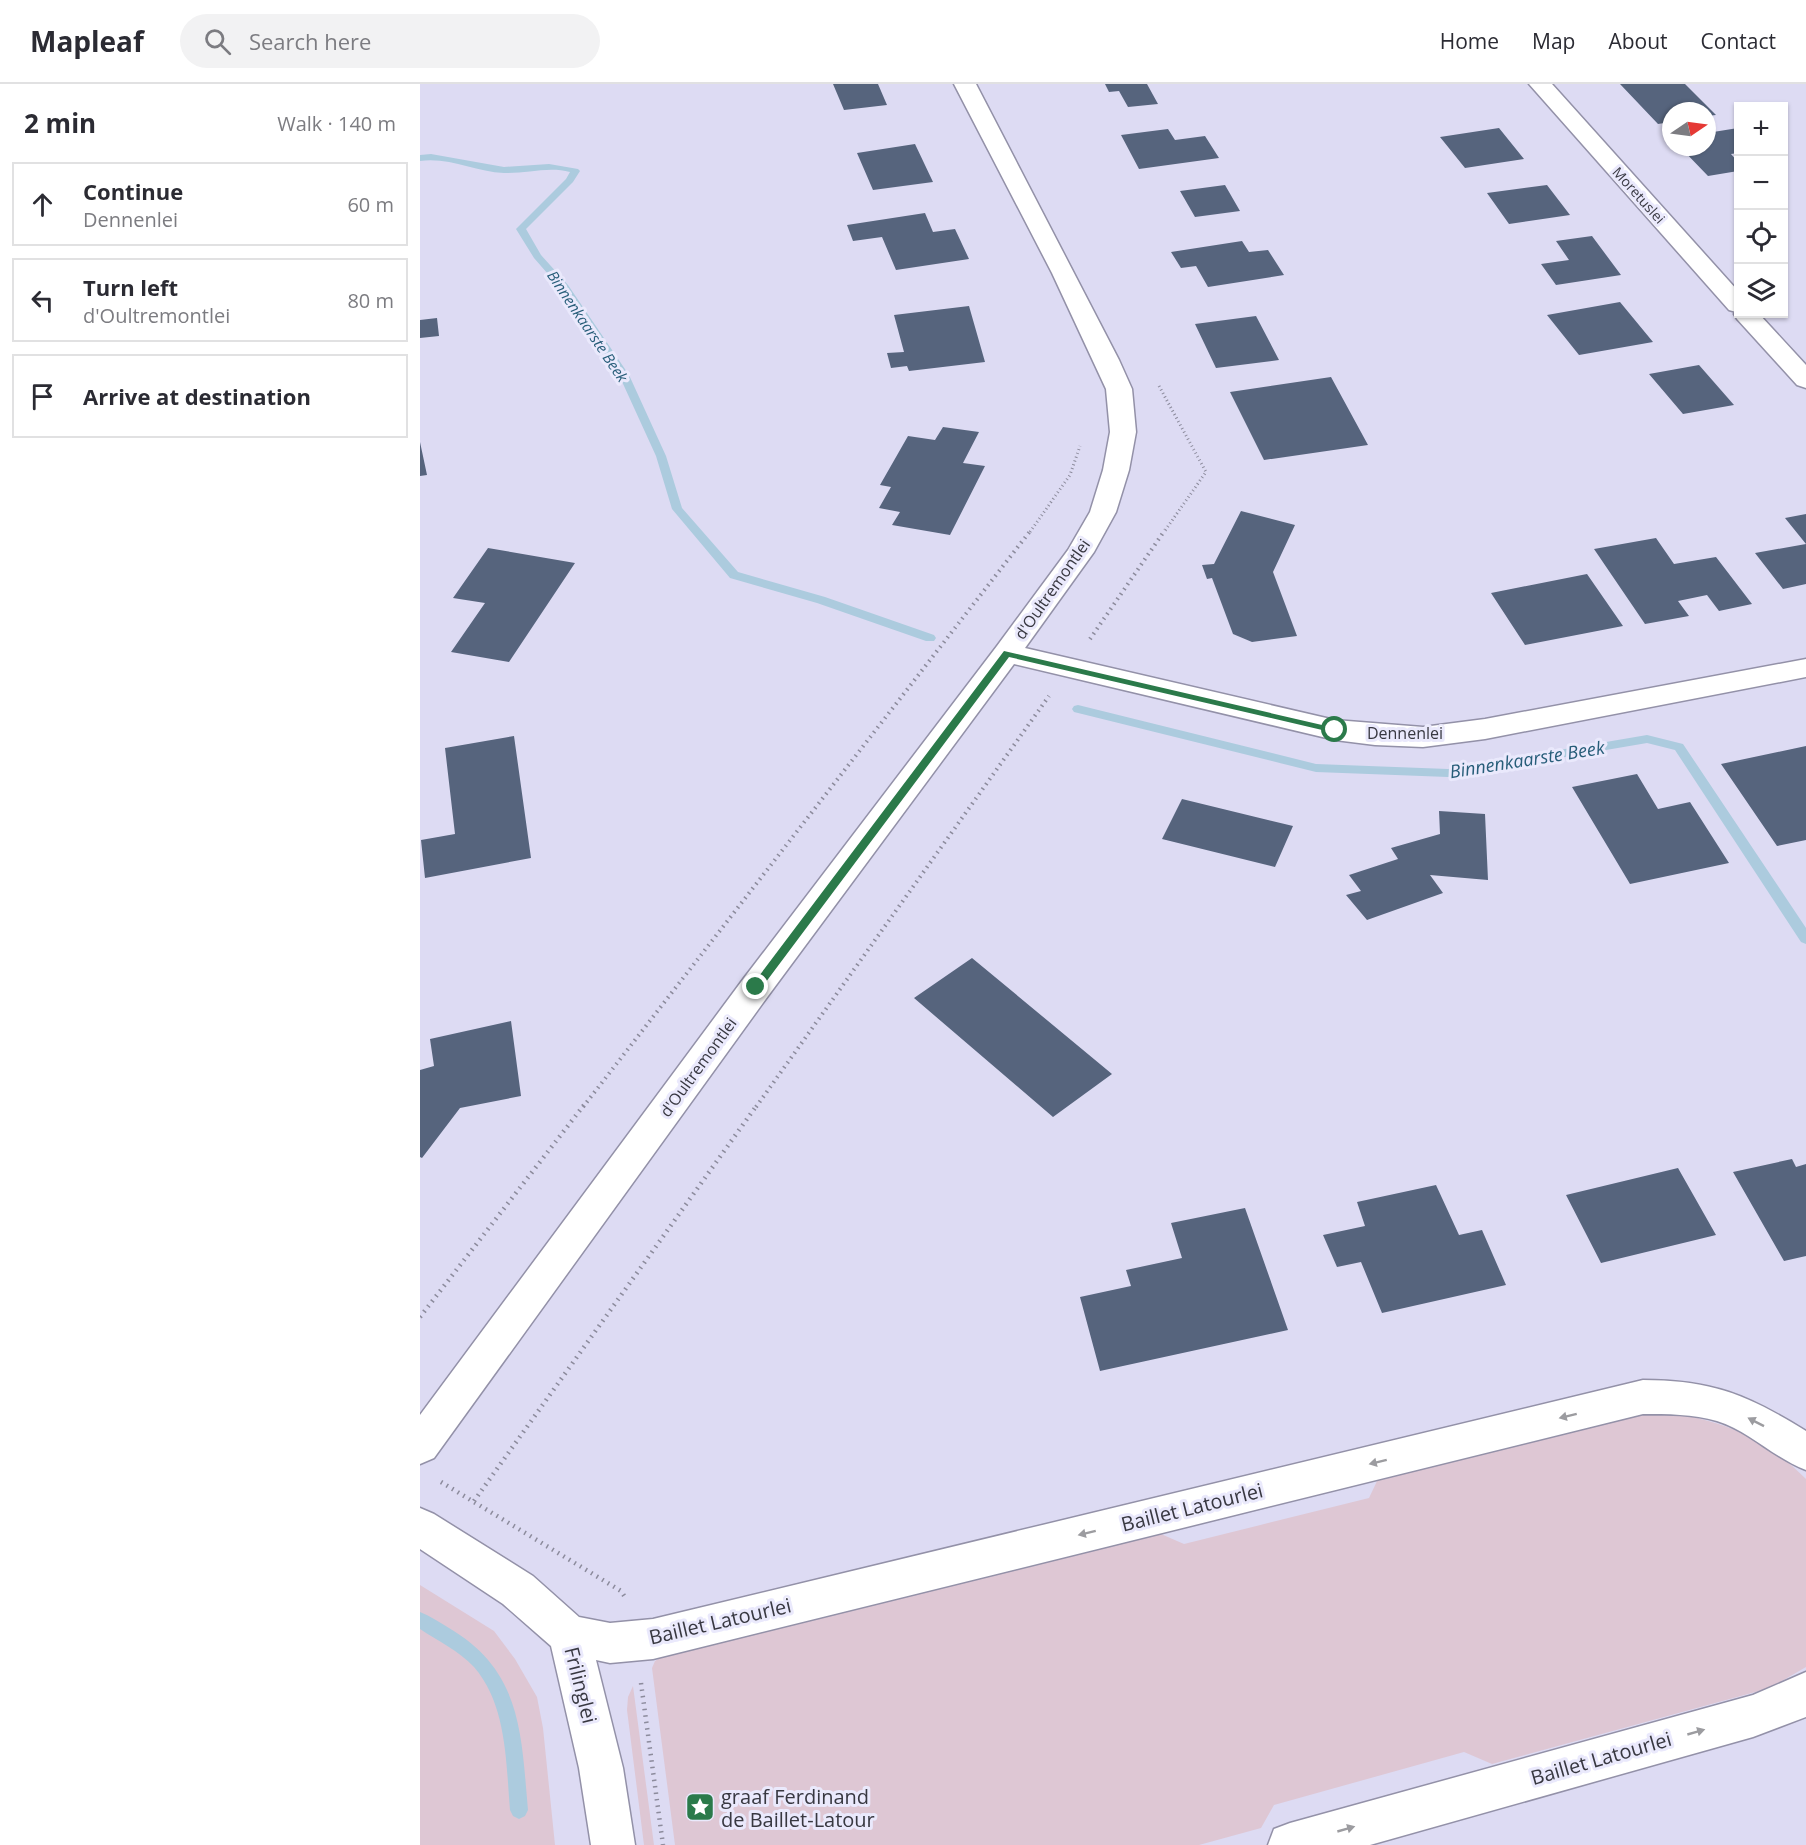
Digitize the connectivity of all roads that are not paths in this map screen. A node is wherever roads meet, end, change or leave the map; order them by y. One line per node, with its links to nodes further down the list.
1 (964, 84): 6 (street, d'Oultremontlei)
2 (1540, 84): 3 (street, Moretuslei)
3 (1734, 301)
4 (1750, 318): 5 (street)
5 (1806, 380)
6 (1007, 653): 7 (street, Dennenlei); 8 (street, d'Oultremontlei)
7 (1806, 668)
8 (420, 1446)
9 (1806, 1452): 11 (street, Baillet Latourlei, one-way to 11)
10 (420, 1527): 11 (street, Frilinglei)
11 (568, 1635): 13 (street, Frilinglei)
12 (1806, 1693): 14 (street, Baillet Latourlei, one-way to 12)
13 (613, 1845)
14 (1290, 1845)

